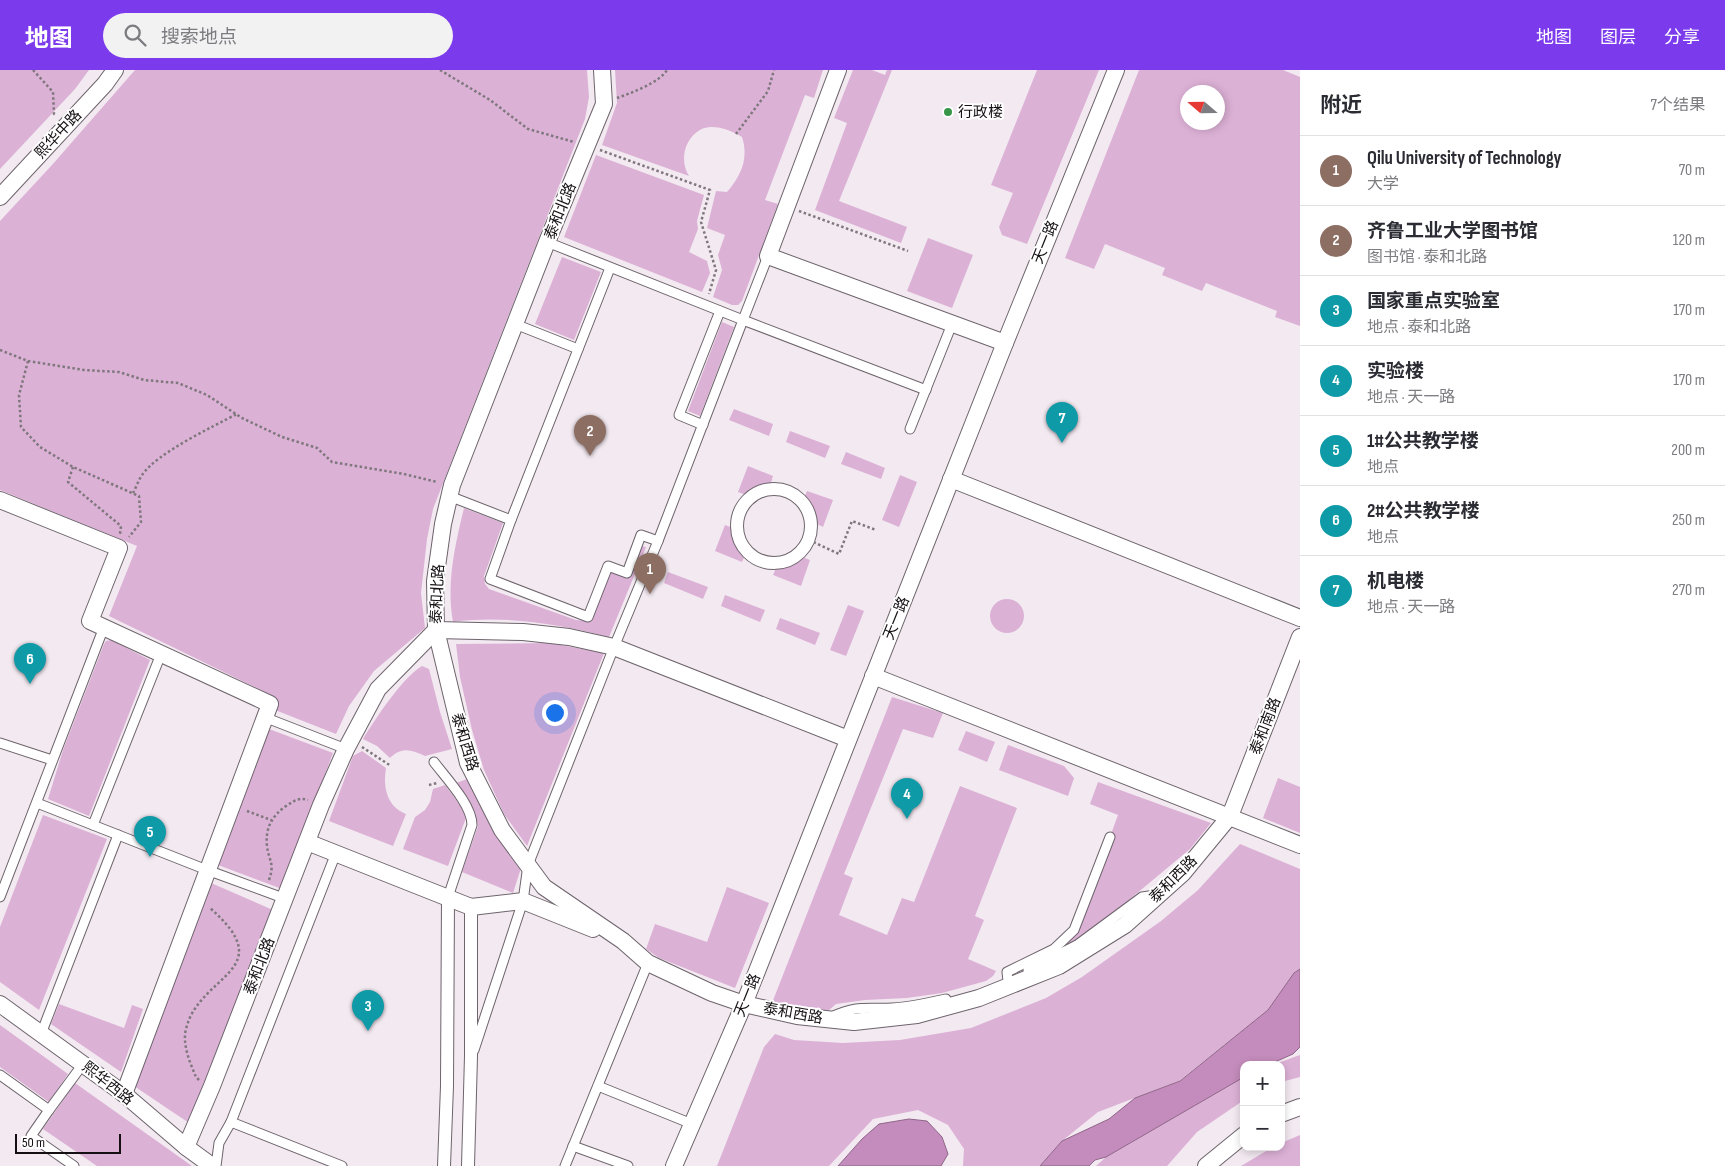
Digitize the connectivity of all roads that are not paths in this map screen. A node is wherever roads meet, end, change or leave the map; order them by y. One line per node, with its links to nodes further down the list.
1 (115, 70): 5 (street, 熙华中路)
2 (602, 70): 6 (street, 泰和北路)
3 (838, 70): 7 (street)
4 (1116, 70): 13 (street, 天一路)
5 (0, 197)
6 (547, 242): 8 (lane); 11 (street, 泰和北路)
7 (768, 256): 10 (lane); 12 (street)
8 (610, 268): 9 (lane); 14 (lane)
9 (720, 311): 10 (lane); 16 (lane)
10 (743, 320): 15 (lane); 16 (lane)
11 (515, 324): 14 (lane); 19 (street, 泰和北路)
12 (952, 324): 13 (street); 15 (lane)
13 (1005, 343): 18 (street, 天一路)
14 (578, 349): 21 (lane)
15 (926, 390): 17 (lane)
16 (703, 425): 23 (lane)
17 (910, 429)
18 (952, 479): 24 (street); 30 (street, 天一路)
19 (450, 491): 21 (lane); 26 (street, 泰和北路)
20 (0, 500): 25 (street)
21 (511, 520): 23 (lane)
22 (809, 540): 22 (street)
23 (658, 542): 28 (lane)
24 (1300, 618)
25 (104, 627): 29 (street); 35 (lane)
26 (436, 630): 28 (street); 34 (street, 泰和北路); 45 (street, 泰和西路)
27 (1300, 636): 38 (street, 泰和南路)
28 (614, 647): 32 (street); 45 (lane)
29 (161, 654): 31 (street); 39 (lane)
30 (873, 676): 32 (street, 天一路); 38 (street)
31 (264, 717): 34 (lane); 46 (street)
32 (848, 739): 57 (street, 天一路)
33 (0, 743): 35 (lane)
34 (348, 746): 42 (street, 泰和北路)
35 (52, 760): 37 (lane)
36 (434, 762): 50 (lane)
37 (37, 803): 39 (lane); 48 (lane)
38 (1230, 816): 43 (street); 47 (street, 泰和西路)
39 (93, 825): 40 (lane)
40 (118, 835): 46 (lane); 59 (lane)
41 (1110, 837): 55 (lane)
42 (307, 842): 44 (street); 49 (street, 泰和北路)
43 (1300, 845)
44 (336, 853): 50 (street); 68 (lane)
45 (528, 865): 51 (lane); 53 (street, 泰和西路)
46 (207, 870): 49 (lane); 64 (street)
47 (1159, 894): 55 (lane); 58 (street, 泰和西路)
48 (0, 897)
49 (286, 898): 72 (street, 泰和北路)
50 (448, 898): 52 (street); 77 (street)
51 (523, 901): 52 (street); 53 (street); 60 (lane)
52 (471, 906): 60 (street)
53 (623, 941): 54 (street, 泰和西路)
54 (648, 963): 57 (street, 泰和西路); 63 (lane)
55 (1008, 981): 58 (lane)
56 (0, 1004): 59 (street, 熙华西路)
57 (744, 1004): 58 (street, 泰和西路); 69 (street, 天一路)
58 (828, 1019)
59 (41, 1034): 61 (street, 熙华西路)
60 (471, 1056): 78 (street)
61 (83, 1064): 64 (street, 熙华西路); 66 (lane)
62 (0, 1075): 66 (lane)
63 (598, 1086): 69 (lane); 71 (lane)
64 (124, 1094): 72 (street, 熙华西路)
65 (1300, 1107): 67 (street)
66 (49, 1110): 73 (lane)
67 (1285, 1113)
68 (231, 1122): 75 (lane); 76 (lane)
69 (692, 1124): 81 (street, 天一路)
70 (1240, 1138): 82 (street)
71 (573, 1146): 79 (lane); 80 (lane)
72 (186, 1147): 74 (street, 熙华西路)
73 (74, 1166)
74 (212, 1166)
75 (216, 1166)
76 (342, 1166)
77 (444, 1166)
78 (468, 1166)
79 (565, 1166)
80 (628, 1166)
81 (674, 1166)
82 (1206, 1166)

